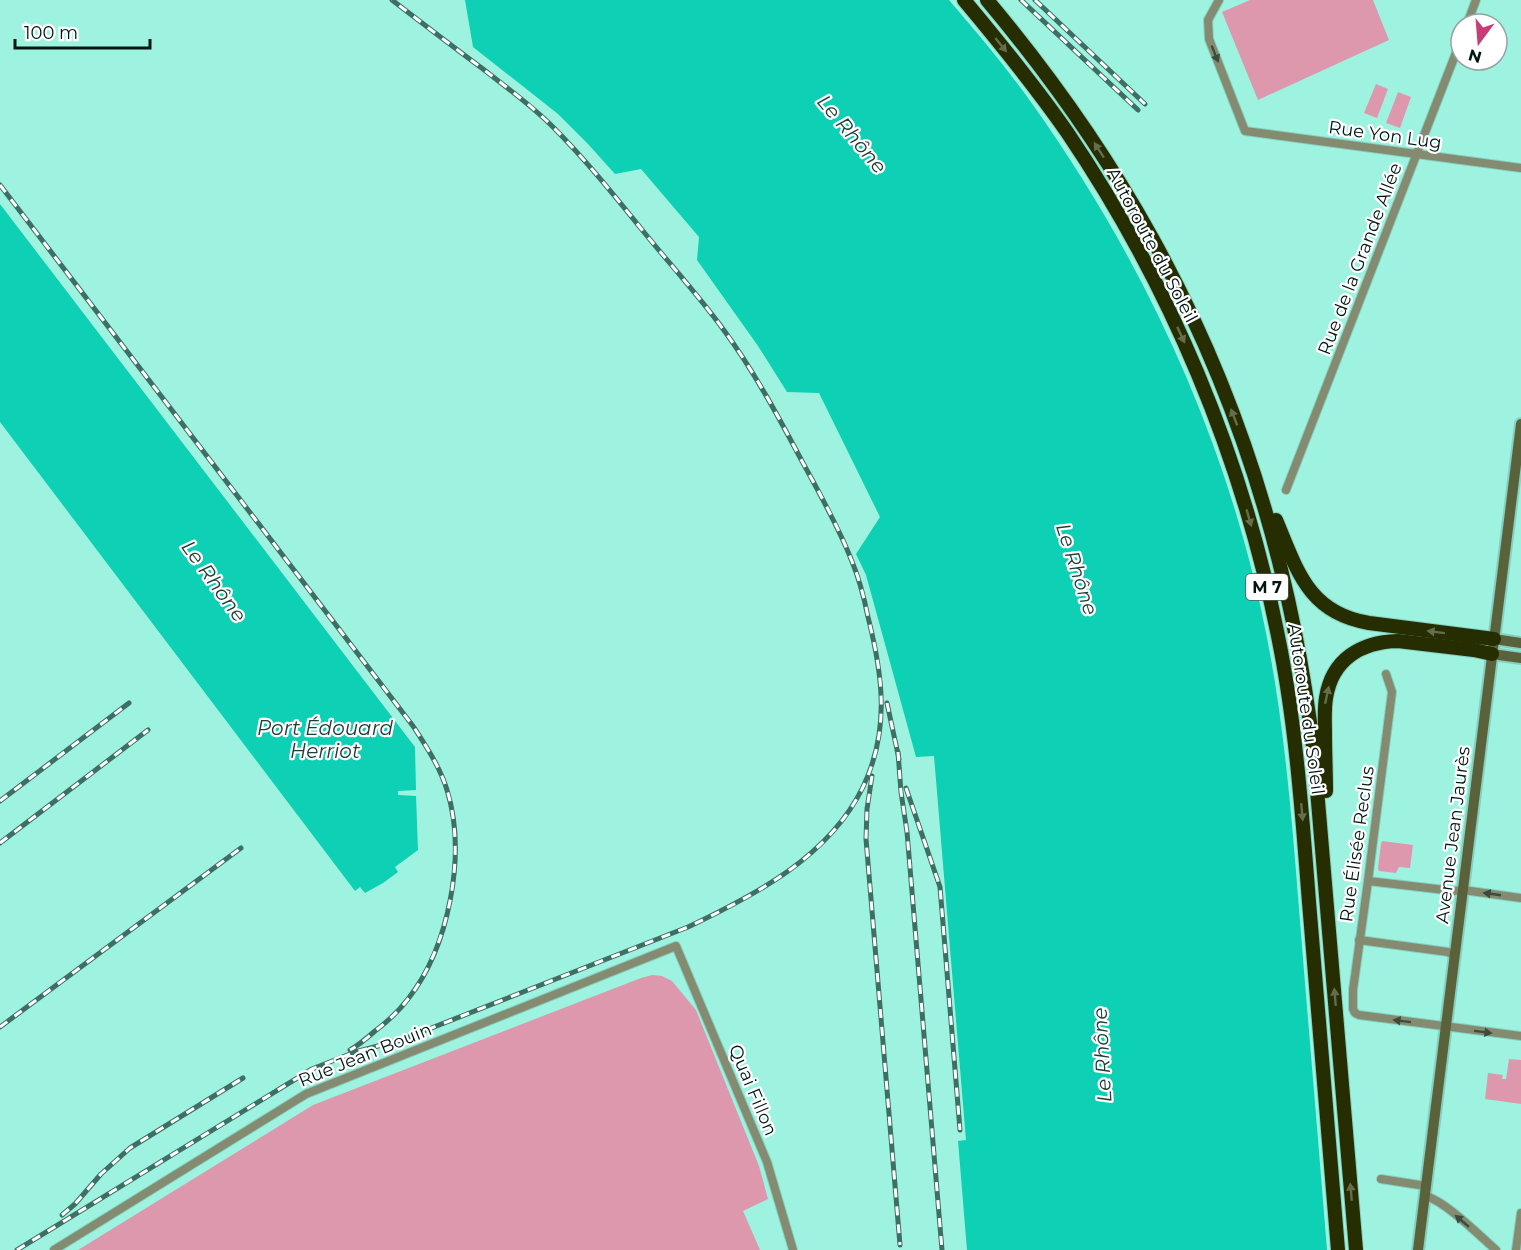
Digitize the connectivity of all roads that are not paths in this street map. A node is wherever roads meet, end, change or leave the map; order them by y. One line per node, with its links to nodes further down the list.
1 (964, 0): 29 (highway, Autoroute du Soleil / M 7, one-way to 29)
2 (987, 0): 8 (highway, Autoroute du Soleil / M 7, one-way to 2)
3 (1219, 0): 5 (street, Rue Yon Lug, one-way to 5)
4 (1449, 71): 5 (street, Rue de la Grande Allée)
5 (1417, 154): 6 (street, Rue Yon Lug); 9 (street, Rue de la Grande Allée)
6 (1521, 168)
7 (1521, 424): 10 (main road, Avenue Jean Jaurès)
8 (1242, 441): 10 (highway, one-way to 8); 15 (highway, Autoroute du Soleil / M 7)
9 (1286, 490)
10 (1494, 639): 11 (main road); 12 (main road, Avenue Jean Jaurès)
11 (1521, 643)
12 (1492, 654): 13 (main road); 15 (highway, one-way to 12); 17 (main road, Avenue Jean Jaurès)
13 (1521, 658)
14 (1386, 674): 16 (street, Rue Élisée Reclus)
15 (1325, 880): 30 (highway, Autoroute du Soleil / M 7, one-way to 15)
16 (1368, 881): 17 (street); 19 (street, Rue Élisée Reclus)
17 (1463, 890): 18 (street, one-way to 17); 21 (main road, Avenue Jean Jaurès)
18 (1521, 898)
19 (1359, 940): 21 (street); 22 (street, Rue Élisée Reclus, one-way to 19)
20 (676, 946): 27 (street, Rue Jean Bouin); 28 (street, Quai Fillon)
21 (1455, 956): 22 (main road, Avenue Jean Jaurès)
22 (1446, 1026): 23 (street, one-way to 23); 25 (main road, Avenue Jean Jaurès)
23 (1521, 1036)
24 (1381, 1179): 25 (street)
25 (1425, 1191): 31 (main road, Avenue Jean Jaurès); 32 (street, one-way to 25)
26 (1521, 1213): 33 (street)
27 (54, 1250)
28 (792, 1250)
29 (1338, 1250)
30 (1356, 1250)
31 (1418, 1250)
32 (1496, 1250)
33 (1516, 1250)

